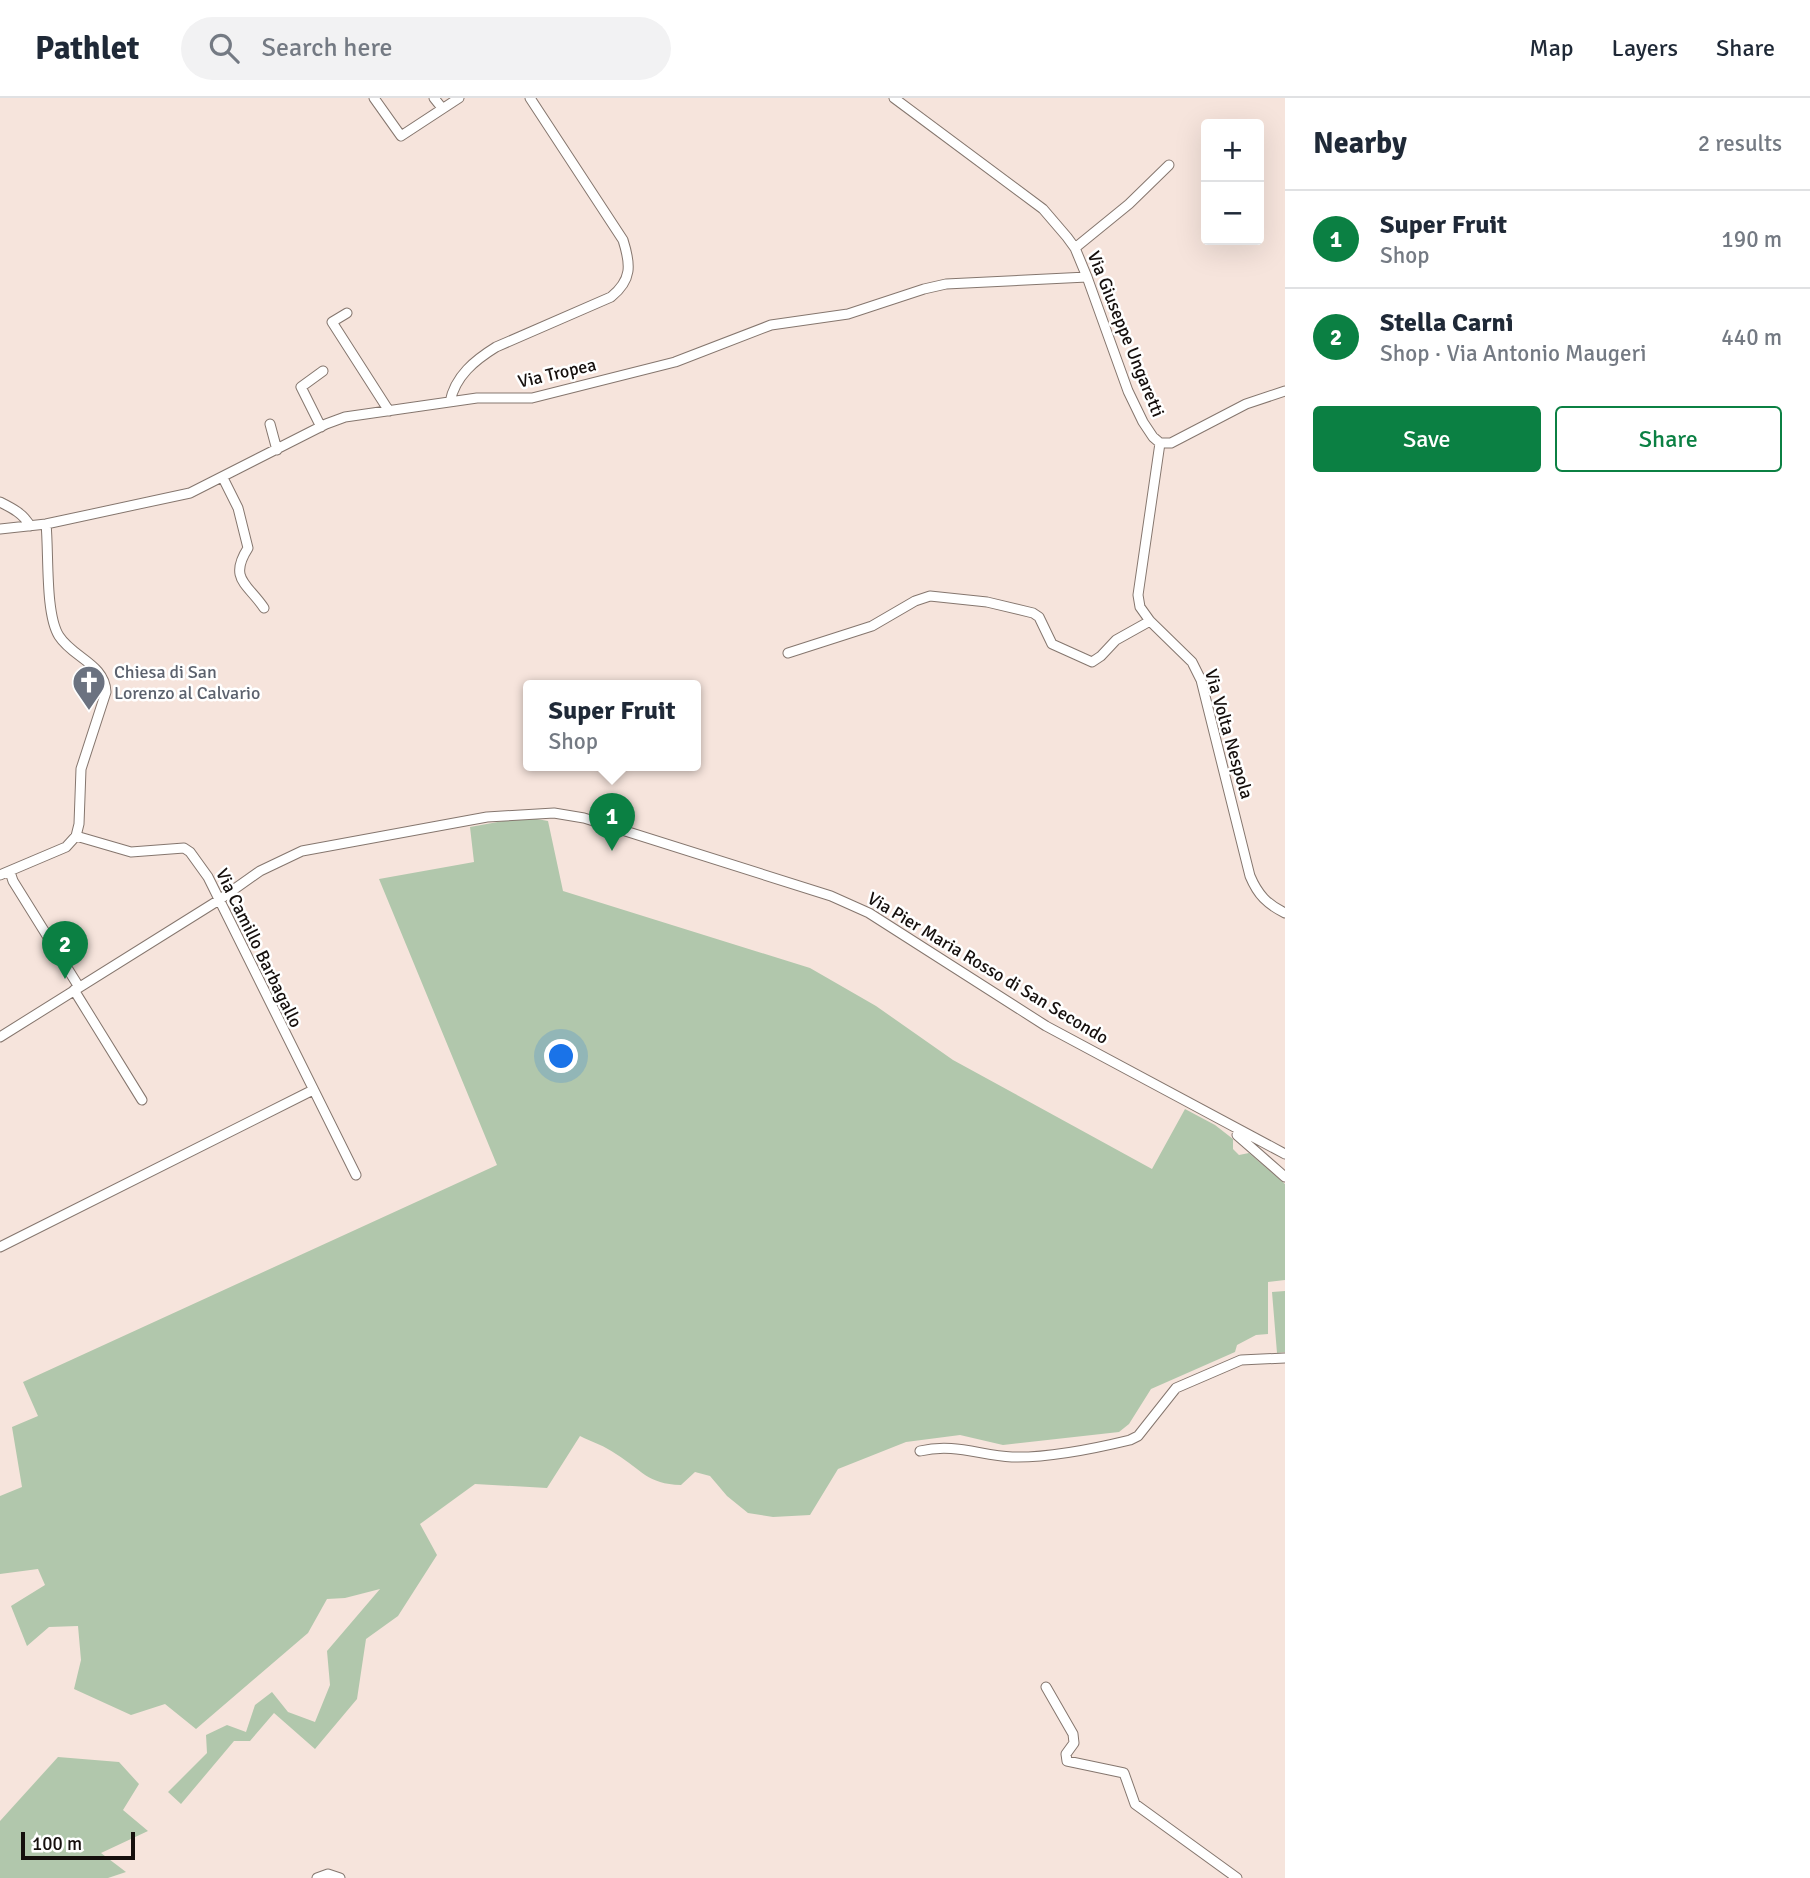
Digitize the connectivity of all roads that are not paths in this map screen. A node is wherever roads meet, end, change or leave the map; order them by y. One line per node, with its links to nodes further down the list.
1 (374, 98): 6 (street)
2 (434, 98): 6 (street)
3 (459, 98): 6 (street)
4 (530, 98): 13 (street)
5 (894, 98): 8 (street, Via Giuseppe Ungaretti)
6 (442, 108)
7 (1169, 164): 8 (street)
8 (1075, 248): 9 (street, Via Giuseppe Ungaretti)
9 (1087, 277): 13 (street, Via Tropea); 17 (street, Via Giuseppe Ungaretti)
10 (346, 313): 14 (street)
11 (323, 371): 16 (street)
12 (1285, 391): 17 (street, Via Giuseppe Ungaretti)
13 (450, 402): 14 (street, Via Tropea)
14 (389, 411): 16 (street, Via Tropea)
15 (270, 424): 18 (street)
16 (321, 427): 18 (street, Via Tropea)
17 (1160, 443): 25 (street, Via Volta Nespola)
18 (277, 450): 19 (street, Via Tropea)
19 (223, 478): 21 (street, Via Tropea); 24 (street)
20 (0, 502): 22 (street)
21 (46, 524): 22 (street, Via Tropea); 27 (street)
22 (30, 526): 23 (street, Via Tropea)
23 (0, 529)
24 (264, 608)
25 (1150, 621): 26 (street); 30 (street, Via Volta Nespola)
26 (788, 653)
27 (79, 838): 28 (street); 29 (street, Via Camillo Barbagallo)
28 (5, 873): 31 (street)
29 (219, 900): 31 (street, Via Pier Maria Rosso di San Secondo); 33 (street, Via Camillo Barbagallo); 35 (street, Via Pier Maria Rosso di San Secondo)
30 (1285, 913)
31 (76, 988): 32 (street, Via Pier Maria Rosso di San Secondo); 34 (street)
32 (0, 1037)
33 (313, 1090): 37 (street, Via Camillo Barbagallo); 39 (street)
34 (142, 1100)
35 (1201, 1110): 36 (street, Via Pier Maria Rosso di San Secondo); 38 (street)
36 (1285, 1154)
37 (356, 1175)
38 (1285, 1177)
39 (0, 1247)
40 (1285, 1358): 41 (street)
41 (919, 1451)
42 (1046, 1687): 45 (street)
43 (317, 1878): 44 (street)
44 (340, 1878)
45 (1237, 1878)

